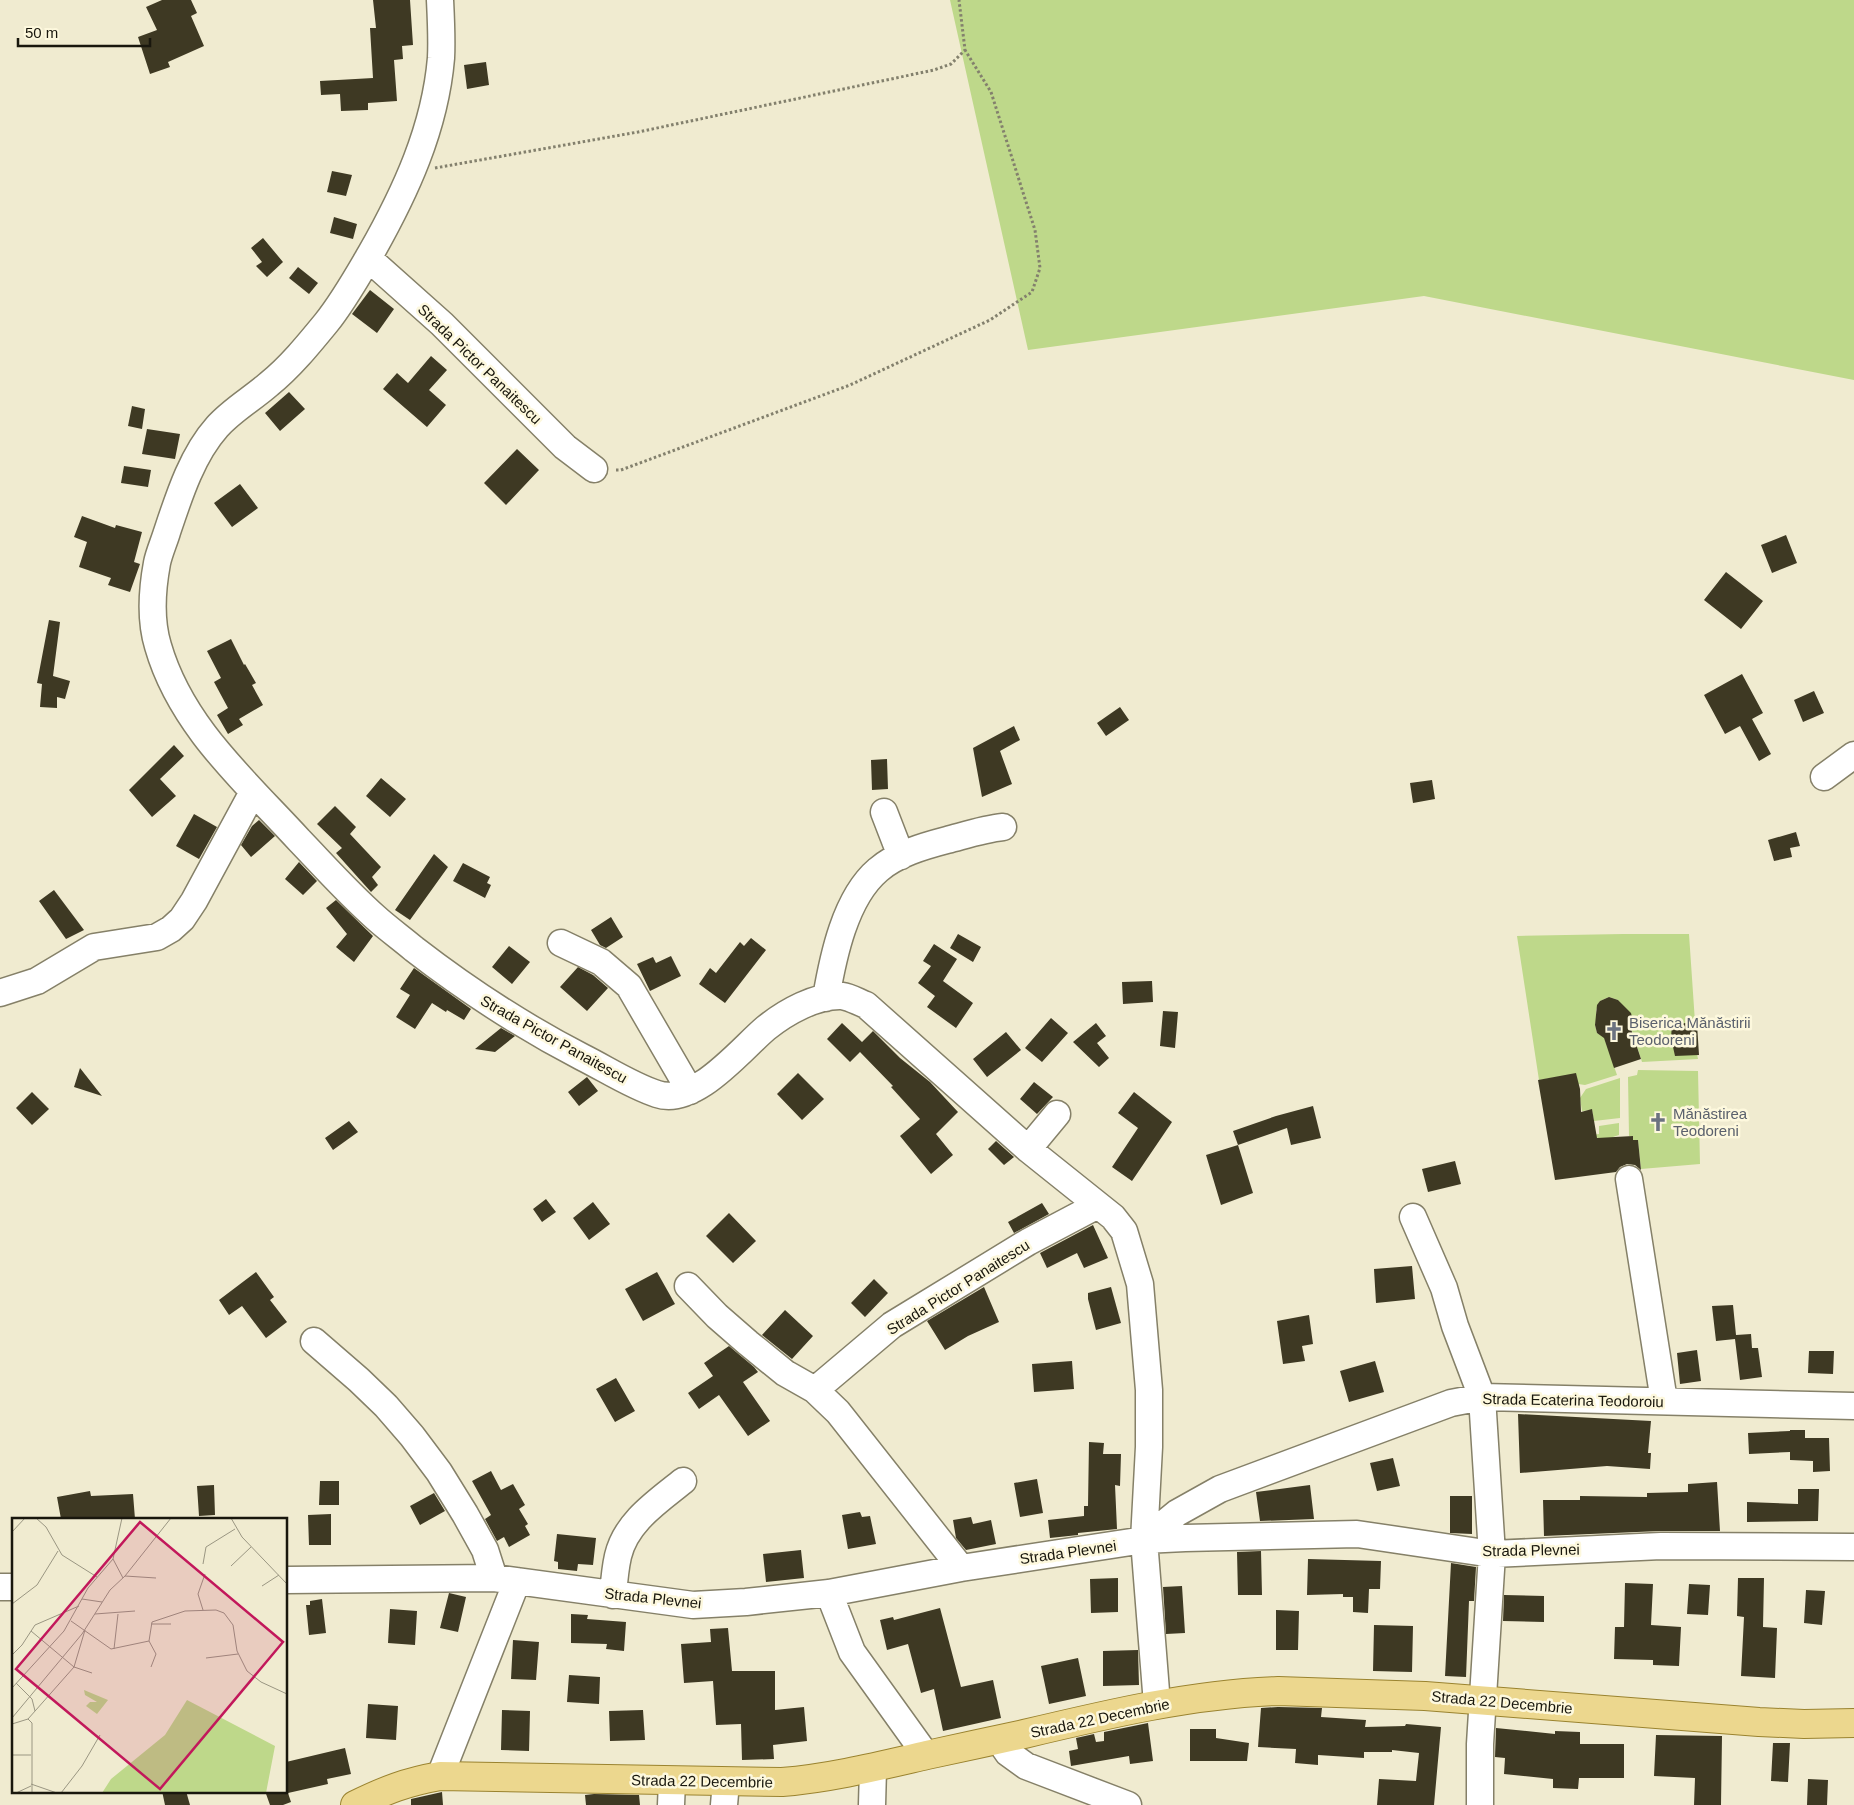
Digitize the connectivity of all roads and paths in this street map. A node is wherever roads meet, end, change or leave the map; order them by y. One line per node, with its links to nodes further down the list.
1 (440, 0): 4 (street, Strada Pictor Panaitescu)
2 (959, 0): 3 (path)
3 (965, 50): 4 (path); 6 (path)
4 (412, 172): 5 (street, Strada Pictor Panaitescu)
5 (368, 258): 6 (street, Strada Pictor Panaitescu); 9 (street, Strada Pictor Panaitescu)
6 (594, 469)
7 (1854, 755): 8 (street)
8 (1824, 777)
9 (254, 792): 14 (street); 16 (street, Strada Pictor Panaitescu)
10 (884, 812): 12 (street)
11 (1003, 826): 12 (street)
12 (901, 856): 15 (street)
13 (561, 943): 16 (street)
14 (0, 993)
15 (826, 998): 16 (street, Strada Pictor Panaitescu); 18 (street, Strada Pictor Panaitescu)
16 (690, 1091)
17 (1057, 1114): 18 (street)
18 (1028, 1149): 20 (street, Strada Pictor Panaitescu)
19 (1629, 1179): 26 (street)
20 (1098, 1205): 24 (street, Strada Pictor Panaitescu); 29 (street, Strada Pictor Panaitescu)
21 (1413, 1217): 25 (street)
22 (688, 1286): 24 (street)
23 (314, 1341): 33 (street)
24 (815, 1390): 32 (street)
25 (1482, 1397): 26 (street, Strada Ecaterina Teodoroiu); 29 (street, Strada Ecaterina Teodoroiu); 31 (street)
26 (1664, 1401): 27 (street, Strada Ecaterina Teodoroiu)
27 (1854, 1406)
28 (683, 1481): 36 (street)
29 (1144, 1540): 31 (street, Strada Plevnei); 32 (street, Strada Plevnei); 38 (street)
30 (1854, 1547): 31 (street, Strada Plevnei)
31 (1492, 1554): 37 (street)
32 (961, 1568): 35 (street, Strada Plevnei)
33 (506, 1579): 34 (street, Strada Plevnei); 36 (street, Strada Plevnei); 43 (street)
34 (288, 1580)
35 (829, 1592): 36 (street, Strada Plevnei); 41 (street)
36 (613, 1594)
37 (1482, 1701): 38 (main road, Strada 22 Decembrie); 39 (main road, Strada 22 Decembrie); 49 (street)
38 (1156, 1704): 40 (main road, Strada 22 Decembrie)
39 (1854, 1723)
40 (999, 1740): 41 (main road, Strada 22 Decembrie); 48 (street)
41 (926, 1755): 42 (main road, Strada 22 Decembrie)
42 (873, 1769): 45 (main road, Strada 22 Decembrie); 47 (street)
43 (440, 1776): 44 (main road, Strada 22 Decembrie); 46 (main road, Strada 22 Decembrie)
44 (671, 1793): 45 (main road, Strada 22 Decembrie)
45 (725, 1793)
46 (355, 1805)
47 (872, 1805)
48 (1128, 1805)
49 (1480, 1805)

